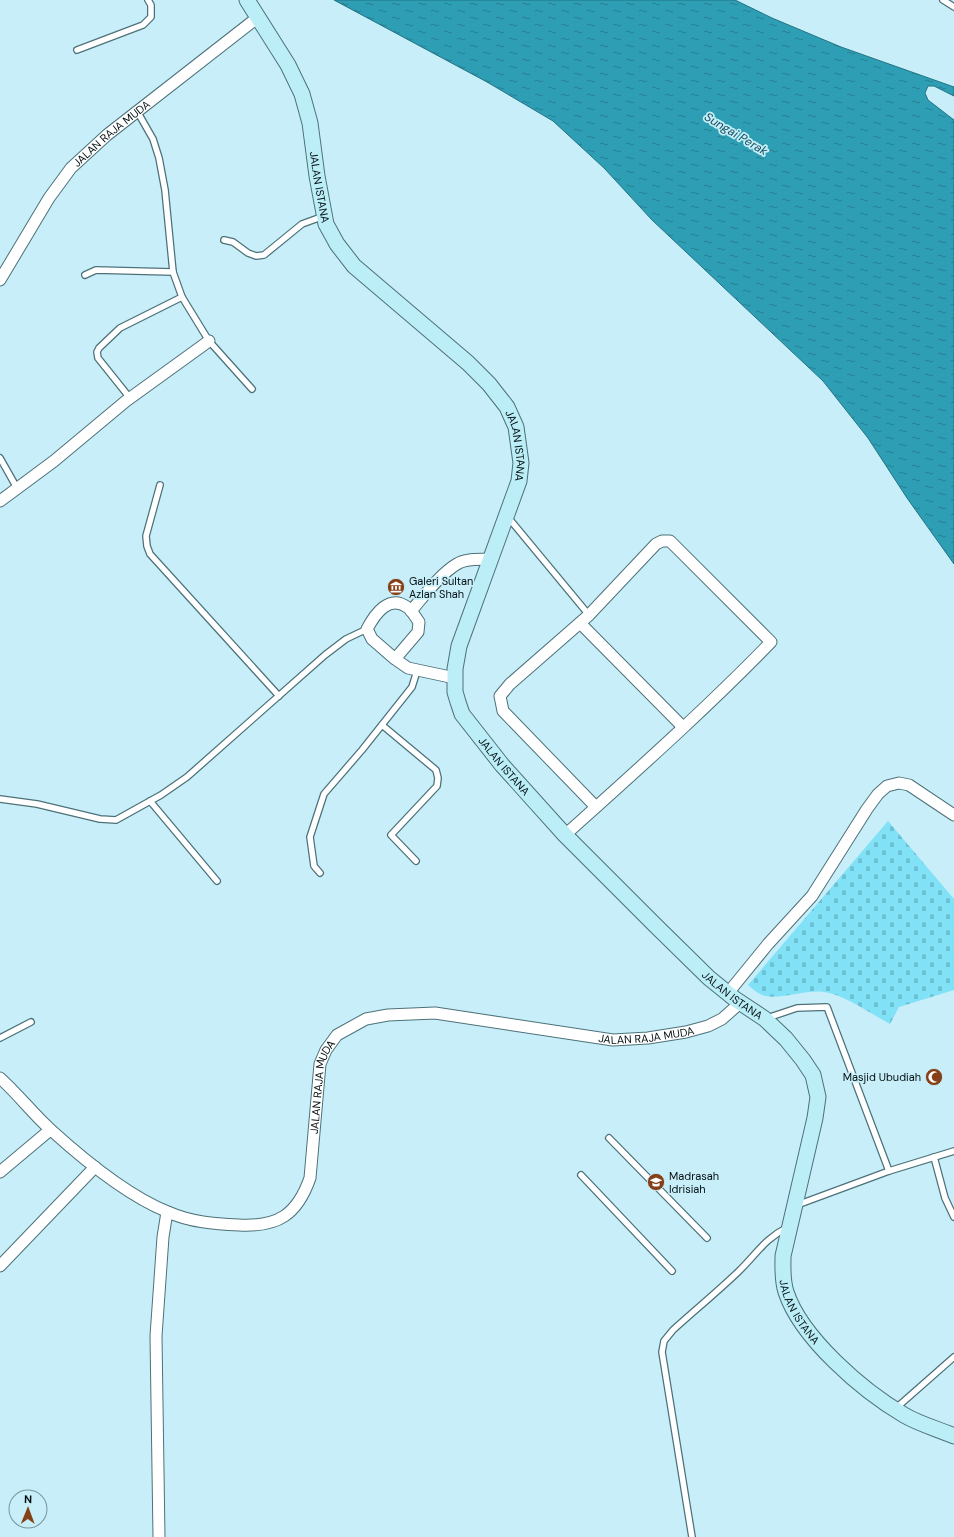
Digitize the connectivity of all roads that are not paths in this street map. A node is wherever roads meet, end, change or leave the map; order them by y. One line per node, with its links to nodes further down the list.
1 (148, 0): 6 (lane)
2 (247, 0): 5 (street, JALAN ISTANA)
3 (943, 0): 4 (lane)
4 (954, 7)
5 (257, 18): 7 (street, JALAN RAJA MUDA); 8 (street, JALAN ISTANA)
6 (77, 50)
7 (137, 111): 10 (lane); 12 (street, JALAN RAJA MUDA)
8 (325, 216): 9 (lane); 21 (street, JALAN ISTANA)
9 (224, 240)
10 (173, 272): 11 (lane); 13 (lane)
11 (85, 275)
12 (0, 280)
13 (182, 297): 14 (lane); 16 (lane)
14 (208, 341): 15 (lane); 16 (street)
15 (252, 389)
16 (130, 398): 19 (street)
17 (0, 458): 19 (lane)
18 (160, 485): 30 (lane)
19 (17, 488): 20 (street)
20 (0, 501)
21 (507, 516): 22 (street, JALAN ISTANA); 24 (lane)
22 (491, 559): 23 (street); 29 (street, JALAN ISTANA)
23 (410, 611): 26 (street); 27 (street)
24 (588, 615): 25 (street); 32 (street)
25 (580, 623): 32 (street); 35 (street)
26 (367, 629): 27 (street); 30 (lane)
27 (395, 659): 28 (street)
28 (417, 671): 29 (street); 31 (lane)
29 (455, 678): 37 (street, JALAN ISTANA)
30 (279, 696): 34 (lane)
31 (382, 725): 38 (lane); 39 (lane)
32 (683, 727): 35 (street)
33 (0, 799): 34 (lane)
34 (150, 801): 40 (lane)
35 (596, 807): 37 (street)
36 (954, 815): 41 (street)
37 (566, 834): 41 (street, JALAN ISTANA)
38 (416, 861)
39 (320, 873)
40 (217, 881)
41 (728, 993): 42 (street, JALAN ISTANA)
42 (740, 1003): 43 (street, JALAN ISTANA); 56 (street, JALAN RAJA MUDA)
43 (765, 1019): 52 (lane); 55 (street, JALAN ISTANA)
44 (31, 1022): 45 (lane)
45 (0, 1038)
46 (0, 1078): 47 (street, JALAN RAJA MUDA)
47 (50, 1130): 51 (street, JALAN RAJA MUDA); 53 (street)
48 (609, 1138): 59 (lane)
49 (954, 1151): 50 (lane)
50 (934, 1158): 52 (lane); 57 (lane)
51 (95, 1167): 56 (street, JALAN RAJA MUDA); 60 (street)
52 (889, 1171): 55 (lane)
53 (0, 1172)
54 (581, 1175): 61 (lane)
55 (794, 1206): 58 (street, JALAN ISTANA)
56 (167, 1212): 65 (street)
57 (954, 1217)
58 (790, 1226): 63 (street, JALAN ISTANA); 66 (lane)
59 (707, 1238)
60 (0, 1266)
61 (672, 1271)
62 (954, 1358): 63 (lane)
63 (895, 1410): 64 (street, JALAN ISTANA)
64 (954, 1436)
65 (159, 1537)
66 (692, 1537)

